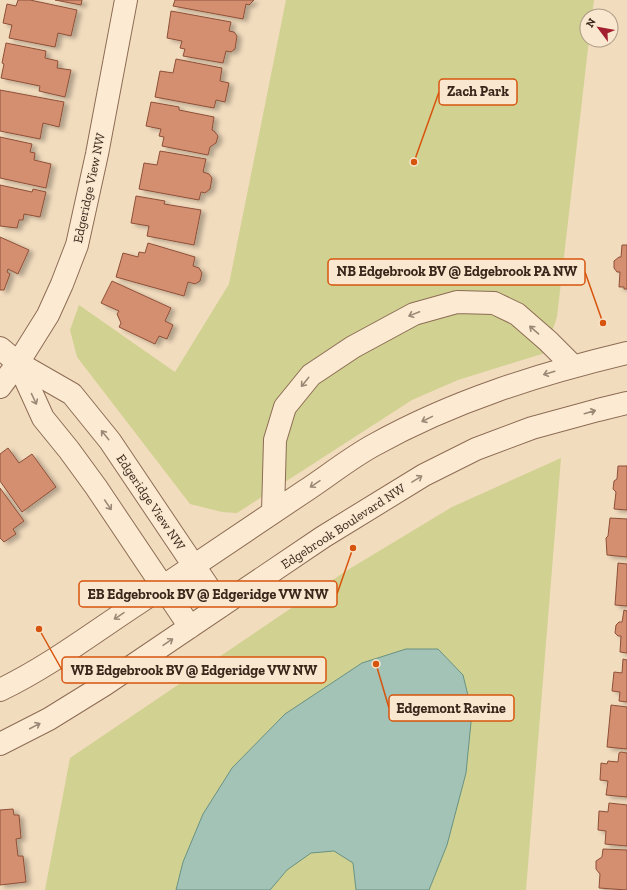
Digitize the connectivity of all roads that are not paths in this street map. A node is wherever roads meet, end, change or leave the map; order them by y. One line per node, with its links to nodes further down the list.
1 (126, 0): 4 (street, Edgeridge View NW)
2 (0, 348): 4 (street)
3 (627, 353): 5 (street)
4 (18, 363): 6 (street, Edgeridge View NW); 9 (street, Edgeridge View NW, one-way to 4); 10 (street, one-way to 10)
5 (573, 366): 8 (street, one-way to 8); 8 (street, one-way to 8)
6 (0, 387)
7 (627, 403): 11 (street, Edgebrook Boulevard NW, one-way to 7)
8 (273, 512): 9 (street)
9 (194, 566): 10 (street); 11 (street, Edgeridge View NW)
10 (163, 587): 12 (street); 13 (street, one-way to 13)
11 (221, 606): 12 (street, Edgebrook Boulevard NW)
12 (190, 627): 14 (street, Edgebrook Boulevard NW, one-way to 12)
13 (0, 690)
14 (0, 744)

